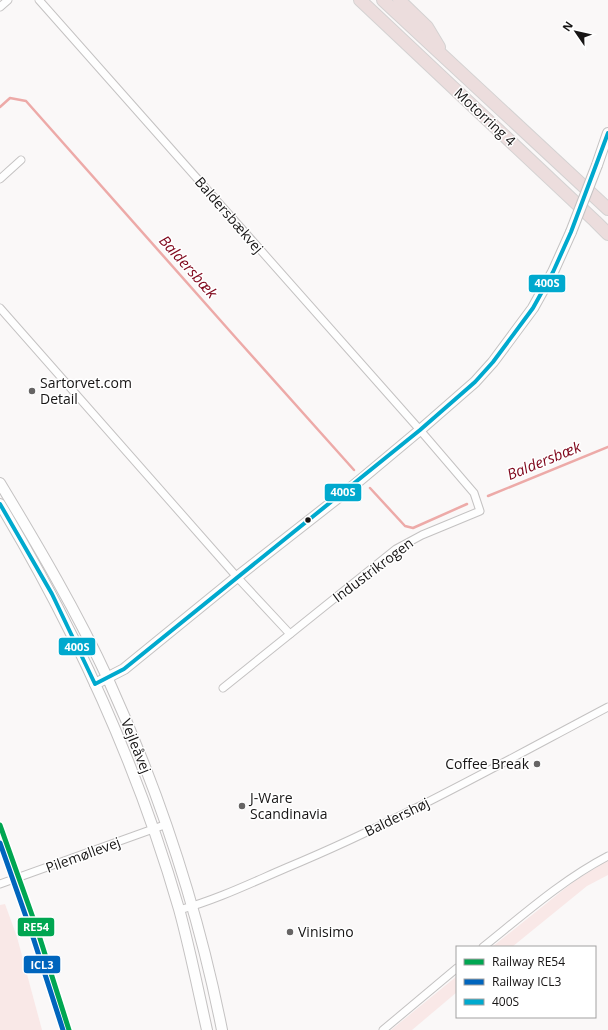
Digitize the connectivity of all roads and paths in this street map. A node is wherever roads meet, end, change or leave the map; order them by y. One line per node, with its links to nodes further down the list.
1 (8, 0): 6 (street)
2 (39, 0): 14 (street, Baldersbækvej)
3 (360, 0): 12 (highway, Motorring 4)
4 (383, 0): 7 (highway, Motorring 4)
5 (399, 0): 7 (highway)
6 (0, 7)
7 (447, 60): 11 (highway, Motorring 4)
8 (608, 133): 14 (street, bridge)
9 (21, 160): 10 (street)
10 (0, 179)
11 (608, 209)
12 (608, 234)
13 (0, 308): 17 (street)
14 (420, 430): 17 (street); 18 (street, Industrikrogen)
15 (0, 483): 20 (street, Vejleåvej)
16 (0, 504): 21 (street, Vejleåvej)
17 (237, 577): 18 (street); 19 (street)
18 (290, 634): 22 (street, Industrikrogen)
19 (124, 669): 20 (street); 24 (street)
20 (107, 678): 21 (street); 24 (street, Vejleåvej)
21 (96, 684): 26 (street, Vejleåvej)
22 (223, 688)
23 (608, 707): 29 (street, Baldershøj)
24 (138, 749): 25 (street, Vejleåvej)
25 (167, 824): 26 (street, Pilemøllevej); 29 (street, Vejleåvej)
26 (153, 830): 28 (street, Pilemøllevej); 30 (street, Vejleåvej)
27 (608, 856): 31 (street)
28 (0, 884)
29 (192, 906): 30 (street, Baldershøj); 34 (street, Vejleåvej)
30 (179, 910): 33 (street, Vejleåvej)
31 (484, 946)
32 (456, 969): 35 (street)
33 (207, 1030)
34 (222, 1030)
35 (383, 1030)

